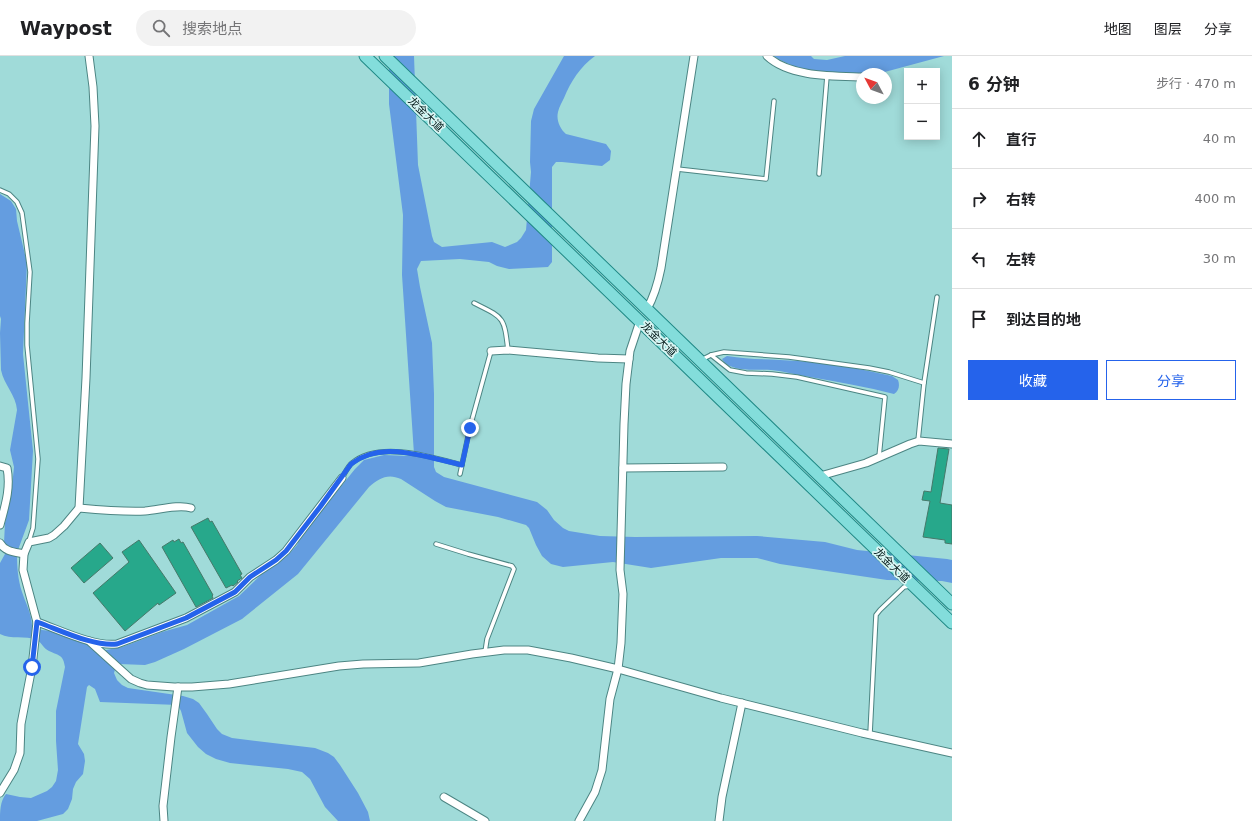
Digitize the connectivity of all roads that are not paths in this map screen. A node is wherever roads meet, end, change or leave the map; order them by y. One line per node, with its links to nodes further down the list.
1 (89, 56): 32 (street)
2 (365, 56): 15 (main road, 龙金大道)
3 (385, 56): 14 (main road, 龙金大道)
4 (694, 56): 9 (street)
5 (767, 56): 6 (street)
6 (827, 76): 7 (street); 10 (lane)
7 (856, 77)
8 (774, 101): 9 (lane)
9 (676, 168): 14 (street)
10 (819, 174)
11 (0, 190): 35 (lane)
12 (937, 297): 21 (lane)
13 (474, 303): 16 (lane)
14 (647, 309): 20 (main road, 龙金大道)
15 (640, 321): 19 (street); 39 (main road, 龙金大道)
16 (508, 350): 17 (street); 19 (street)
17 (492, 351): 25 (lane)
18 (711, 355): 20 (lane); 21 (lane); 24 (lane)
19 (629, 359): 28 (street)
20 (700, 360): 30 (main road, 龙金大道)
21 (924, 383): 22 (lane)
22 (918, 442): 23 (street); 24 (street)
23 (952, 444)
24 (879, 458): 30 (street)
25 (462, 465): 29 (lane); 31 (lane)
26 (0, 466): 34 (street)
27 (723, 467): 28 (street)
28 (623, 468): 45 (street)
29 (460, 474)
30 (820, 476): 40 (main road, 龙金大道)
31 (342, 478): 43 (street)
32 (79, 508): 33 (street); 35 (street)
33 (191, 508)
34 (0, 525)
35 (29, 542): 38 (street)
36 (0, 543): 38 (street)
37 (436, 544): 44 (lane)
38 (24, 554): 41 (street)
39 (913, 586): 42 (main road, 龙金大道); 48 (lane)
40 (952, 604)
41 (37, 622): 43 (street); 50 (street)
42 (952, 623)
43 (89, 641): 46 (street)
44 (485, 652): 45 (street); 46 (street)
45 (618, 669): 47 (street); 54 (street)
46 (178, 690): 52 (street)
47 (742, 703): 48 (street); 55 (street)
48 (870, 734): 49 (street)
49 (952, 753)
50 (0, 793)
51 (444, 797): 53 (street)
52 (164, 821)
53 (485, 821)
54 (579, 821)
55 (719, 821)

